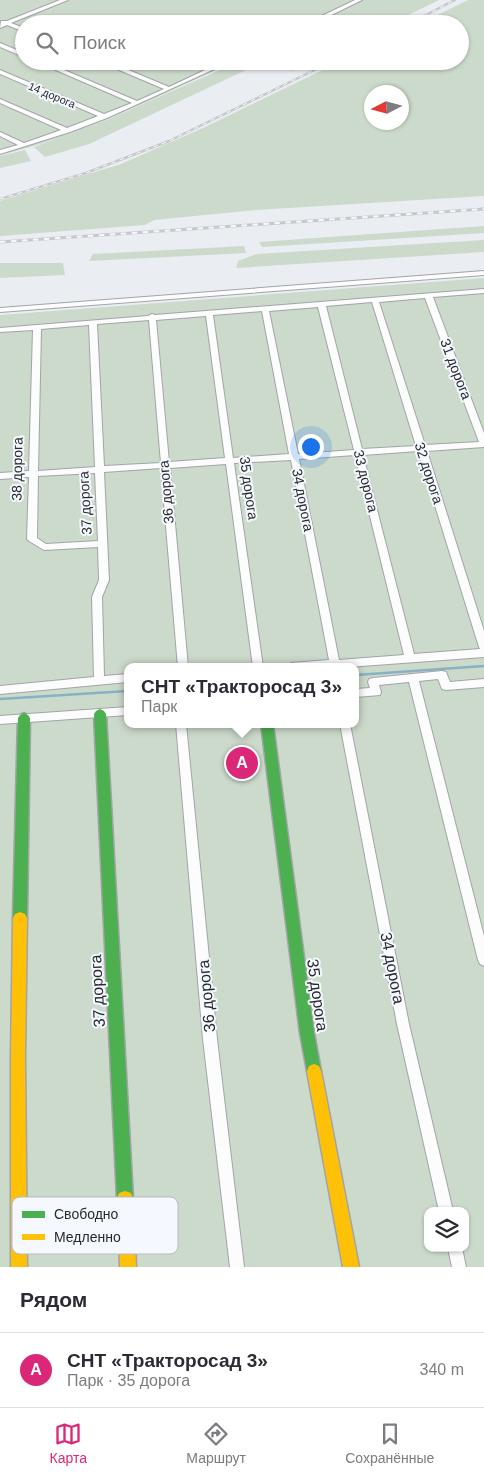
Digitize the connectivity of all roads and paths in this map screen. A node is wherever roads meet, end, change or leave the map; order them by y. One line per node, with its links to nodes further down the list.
1 (65, 0): 3 (street)
2 (359, 0): 4 (street)
3 (27, 15)
4 (327, 15)
5 (15, 19): 7 (street)
6 (0, 20): 7 (street)
7 (6, 23): 8 (street); 9 (street)
8 (0, 26)
9 (15, 26)
10 (0, 45): 11 (street)
11 (15, 51)
12 (59, 70): 18 (street)
13 (123, 70): 16 (street)
14 (210, 70): 16 (street)
15 (0, 72): 19 (street, 14 дорога)
16 (169, 89): 18 (street)
17 (0, 101): 20 (street)
18 (137, 103): 19 (street)
19 (105, 118): 20 (street)
20 (68, 131): 22 (street)
21 (0, 134): 22 (street)
22 (24, 145): 23 (street)
23 (0, 152)
24 (484, 273): 31 (street)
25 (482, 291): 26 (street); 28 (street)
26 (428, 295): 27 (street); 37 (street, 31 дорога)
27 (375, 300): 29 (street); 38 (street, 32 дорога)
28 (484, 302)
29 (321, 304): 30 (street); 39 (street, 33 дорога)
30 (265, 308): 32 (street); 40 (street, 34 дорога)
31 (0, 310)
32 (209, 312): 33 (street); 41 (street, 35 дорога)
33 (152, 316): 34 (street); 42 (street, 36 дорога)
34 (93, 322): 35 (street); 43 (street, 37 дорога)
35 (37, 327): 36 (street); 44 (street, 38 дорога)
36 (0, 330)
37 (484, 444): 38 (street)
38 (421, 448): 39 (street); 47 (street, 32 дорога)
39 (358, 451): 40 (street); 49 (street, 33 дорога)
40 (295, 455): 41 (street); 52 (street, 34 дорога)
41 (230, 460): 42 (street); 51 (street, 35 дорога)
42 (164, 465): 43 (street); 50 (street, 36 дорога)
43 (98, 469): 44 (street); 46 (street, 37 дорога)
44 (32, 474): 45 (street); 46 (street, 38 дорога)
45 (0, 476)
46 (102, 544): 56 (street, 37 дорога)
47 (484, 646)
48 (484, 653): 49 (street)
49 (410, 658): 53 (street)
50 (183, 663)
51 (257, 663)
52 (335, 663)
53 (348, 663)
54 (124, 678): 56 (street)
55 (413, 678): 57 (street); 59 (street); 67 (street)
56 (100, 681): 58 (street)
57 (484, 683)
58 (0, 690)
59 (359, 693)
60 (124, 711): 61 (street)
61 (100, 714): 62 (street); 69 (street, 37 дорога)
62 (24, 718): 63 (street); 68 (street)
63 (0, 720)
64 (181, 728): 76 (street, 36 дорога)
65 (268, 728): 77 (street, 35 дорога)
66 (346, 728): 70 (street, 34 дорога)
67 (484, 960)
68 (19, 1197)
69 (124, 1197)
70 (445, 1207)
71 (456, 1252): 78 (street)
72 (19, 1254): 74 (street)
73 (127, 1254): 75 (street, 37 дорога)
74 (19, 1267)
75 (128, 1267)
76 (237, 1267)
77 (351, 1267)
78 (459, 1267)

